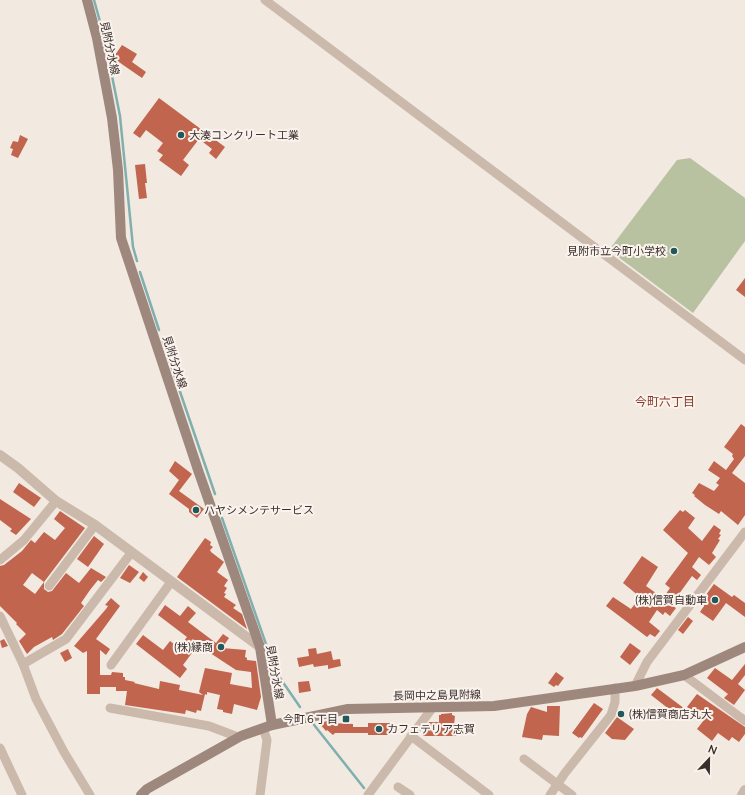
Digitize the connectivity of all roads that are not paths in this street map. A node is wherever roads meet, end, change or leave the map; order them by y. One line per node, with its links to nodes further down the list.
1 (87, 0): 13 (main road, 見附分水線)
2 (265, 0): 3 (street)
3 (745, 360)
4 (0, 455): 5 (street)
5 (56, 501): 6 (street); 9 (street)
6 (95, 526): 8 (street); 11 (street)
7 (745, 532): 18 (street)
8 (131, 553): 10 (street); 15 (street)
9 (0, 560)
10 (171, 582): 13 (street); 16 (street)
11 (49, 586)
12 (0, 616): 15 (street)
13 (260, 647): 23 (main road, 見附分水線)
14 (745, 647): 17 (main road, 長岡中之島見附線)
15 (23, 664): 32 (street)
16 (112, 665)
17 (684, 675): 18 (main road, 長岡中之島見附線); 22 (street)
18 (635, 686): 19 (main road, 長岡中之島見附線)
19 (615, 688): 20 (main road, 長岡中之島見附線); 28 (street)
20 (433, 707): 23 (main road, 長岡中之島見附線); 24 (street)
21 (110, 708): 25 (street)
22 (745, 721)
23 (267, 726): 25 (main road, 長岡中之島見附線); 34 (street)
24 (411, 736): 35 (street); 37 (street)
25 (238, 737): 33 (main road, 長岡中之島見附線)
26 (0, 748): 31 (street)
27 (524, 758): 28 (street)
28 (558, 784): 38 (street); 39 (street)
29 (398, 787): 36 (street)
30 (745, 790): 40 (street)
31 (22, 795)
32 (90, 795)
33 (141, 795)
34 (260, 795)
35 (368, 795)
36 (410, 795)
37 (489, 795)
38 (550, 795)
39 (572, 795)
40 (742, 795)

